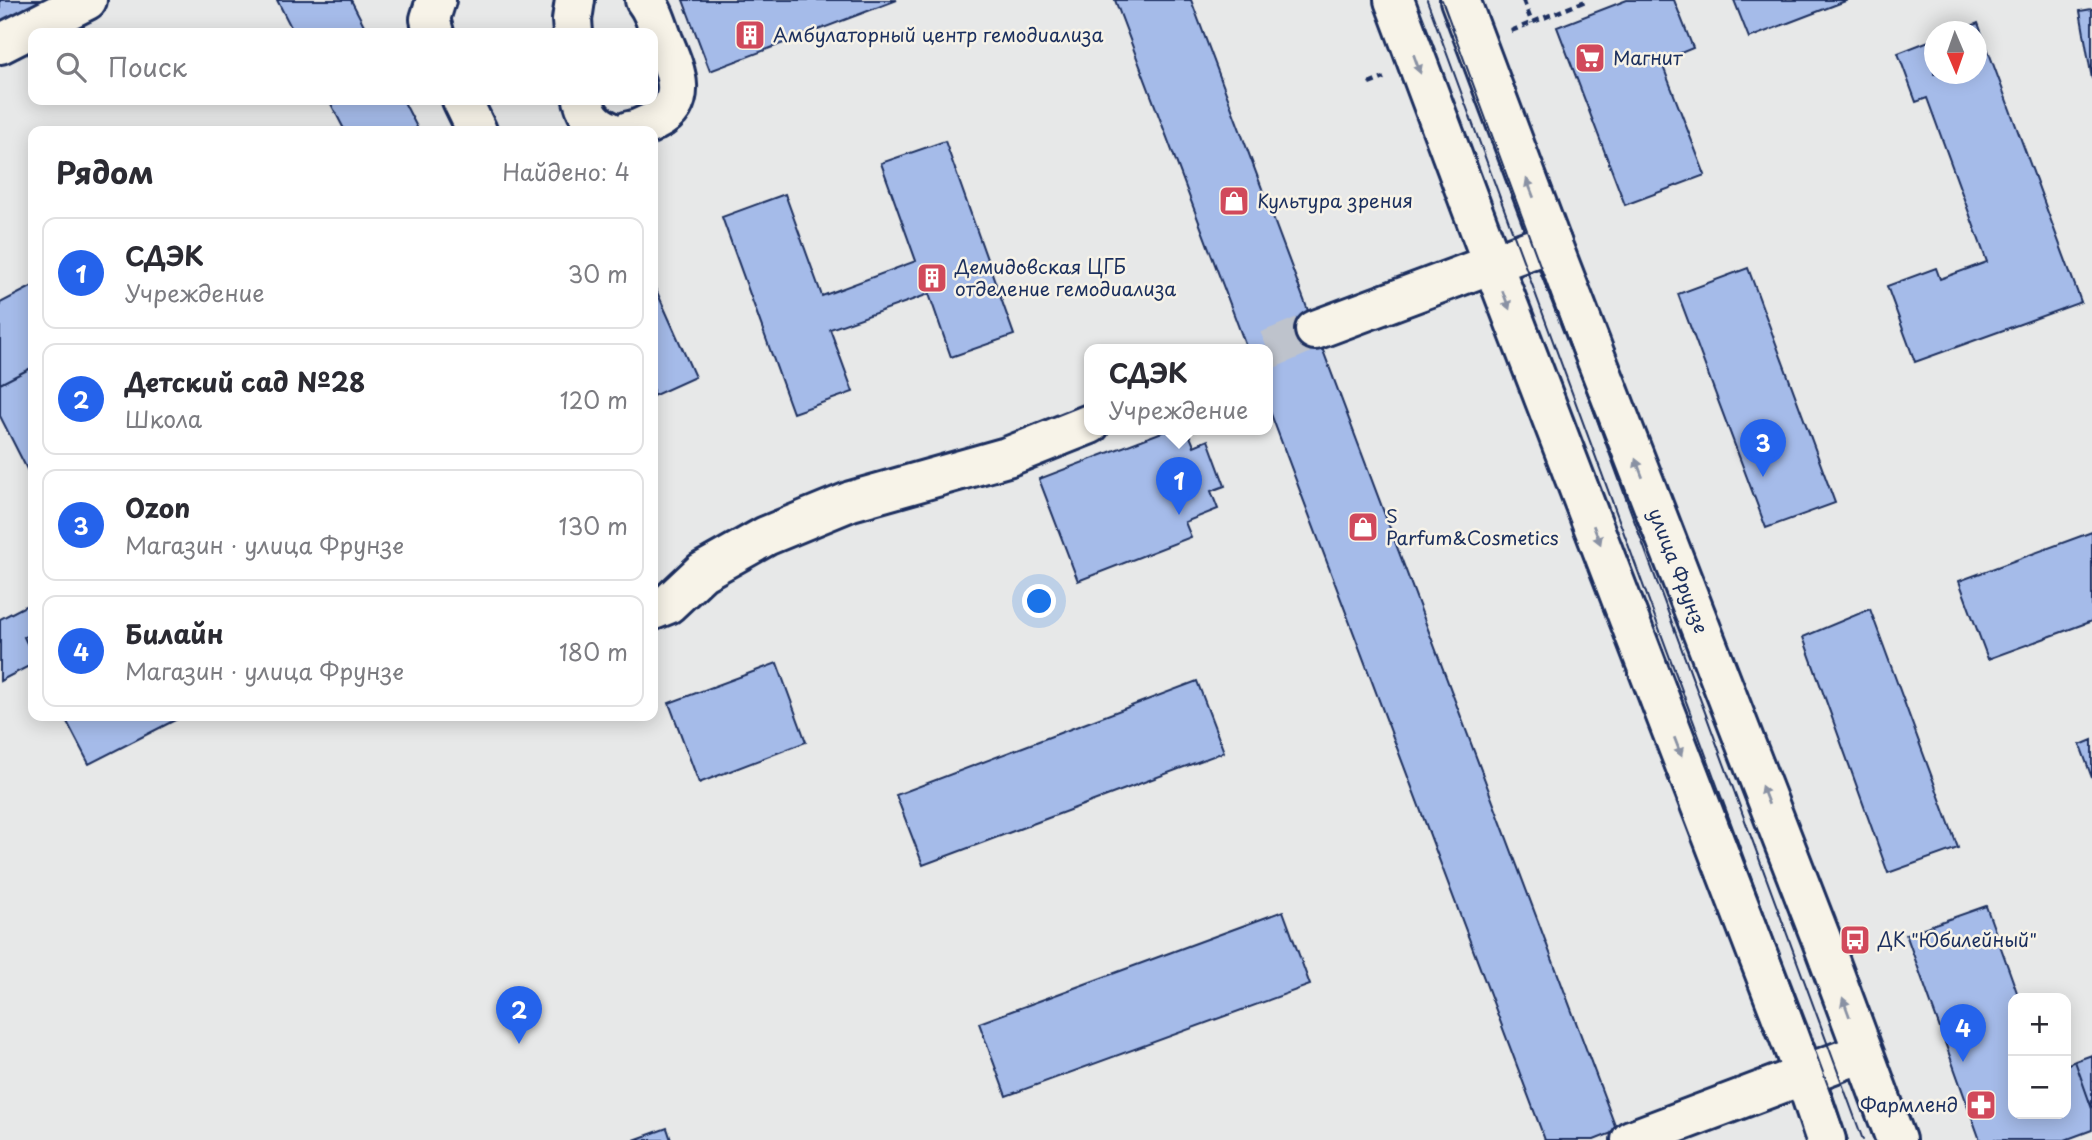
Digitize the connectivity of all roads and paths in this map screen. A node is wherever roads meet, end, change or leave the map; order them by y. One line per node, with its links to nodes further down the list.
1 (87, 0): 9 (main road)
2 (436, 0): 10 (main road)
3 (575, 0): 11 (main road)
4 (645, 0): 18 (main road)
5 (1394, 0): 20 (main road, one-way to 20)
6 (1460, 0): 19 (main road, улица Фрунзе, one-way to 6)
7 (1523, 0): 8 (path)
8 (1532, 23)
9 (32, 28)
10 (433, 28)
11 (573, 28)
12 (28, 30): 13 (main road)
13 (0, 44)
14 (464, 105): 16 (main road)
15 (585, 105): 17 (main road)
16 (475, 126)
17 (597, 126)
18 (642, 126)
19 (1551, 242): 20 (main road); 24 (main road, улица Фрунзе, one-way to 19)
20 (1493, 265): 21 (main road); 25 (main road, one-way to 25)
21 (1315, 330)
22 (1084, 426): 23 (main road)
23 (658, 608)
24 (1862, 1052): 25 (main road); 28 (main road, улица Фрунзе)
25 (1804, 1075): 26 (main road); 27 (main road)
26 (1631, 1140)
27 (1826, 1140)
28 (1896, 1140)

